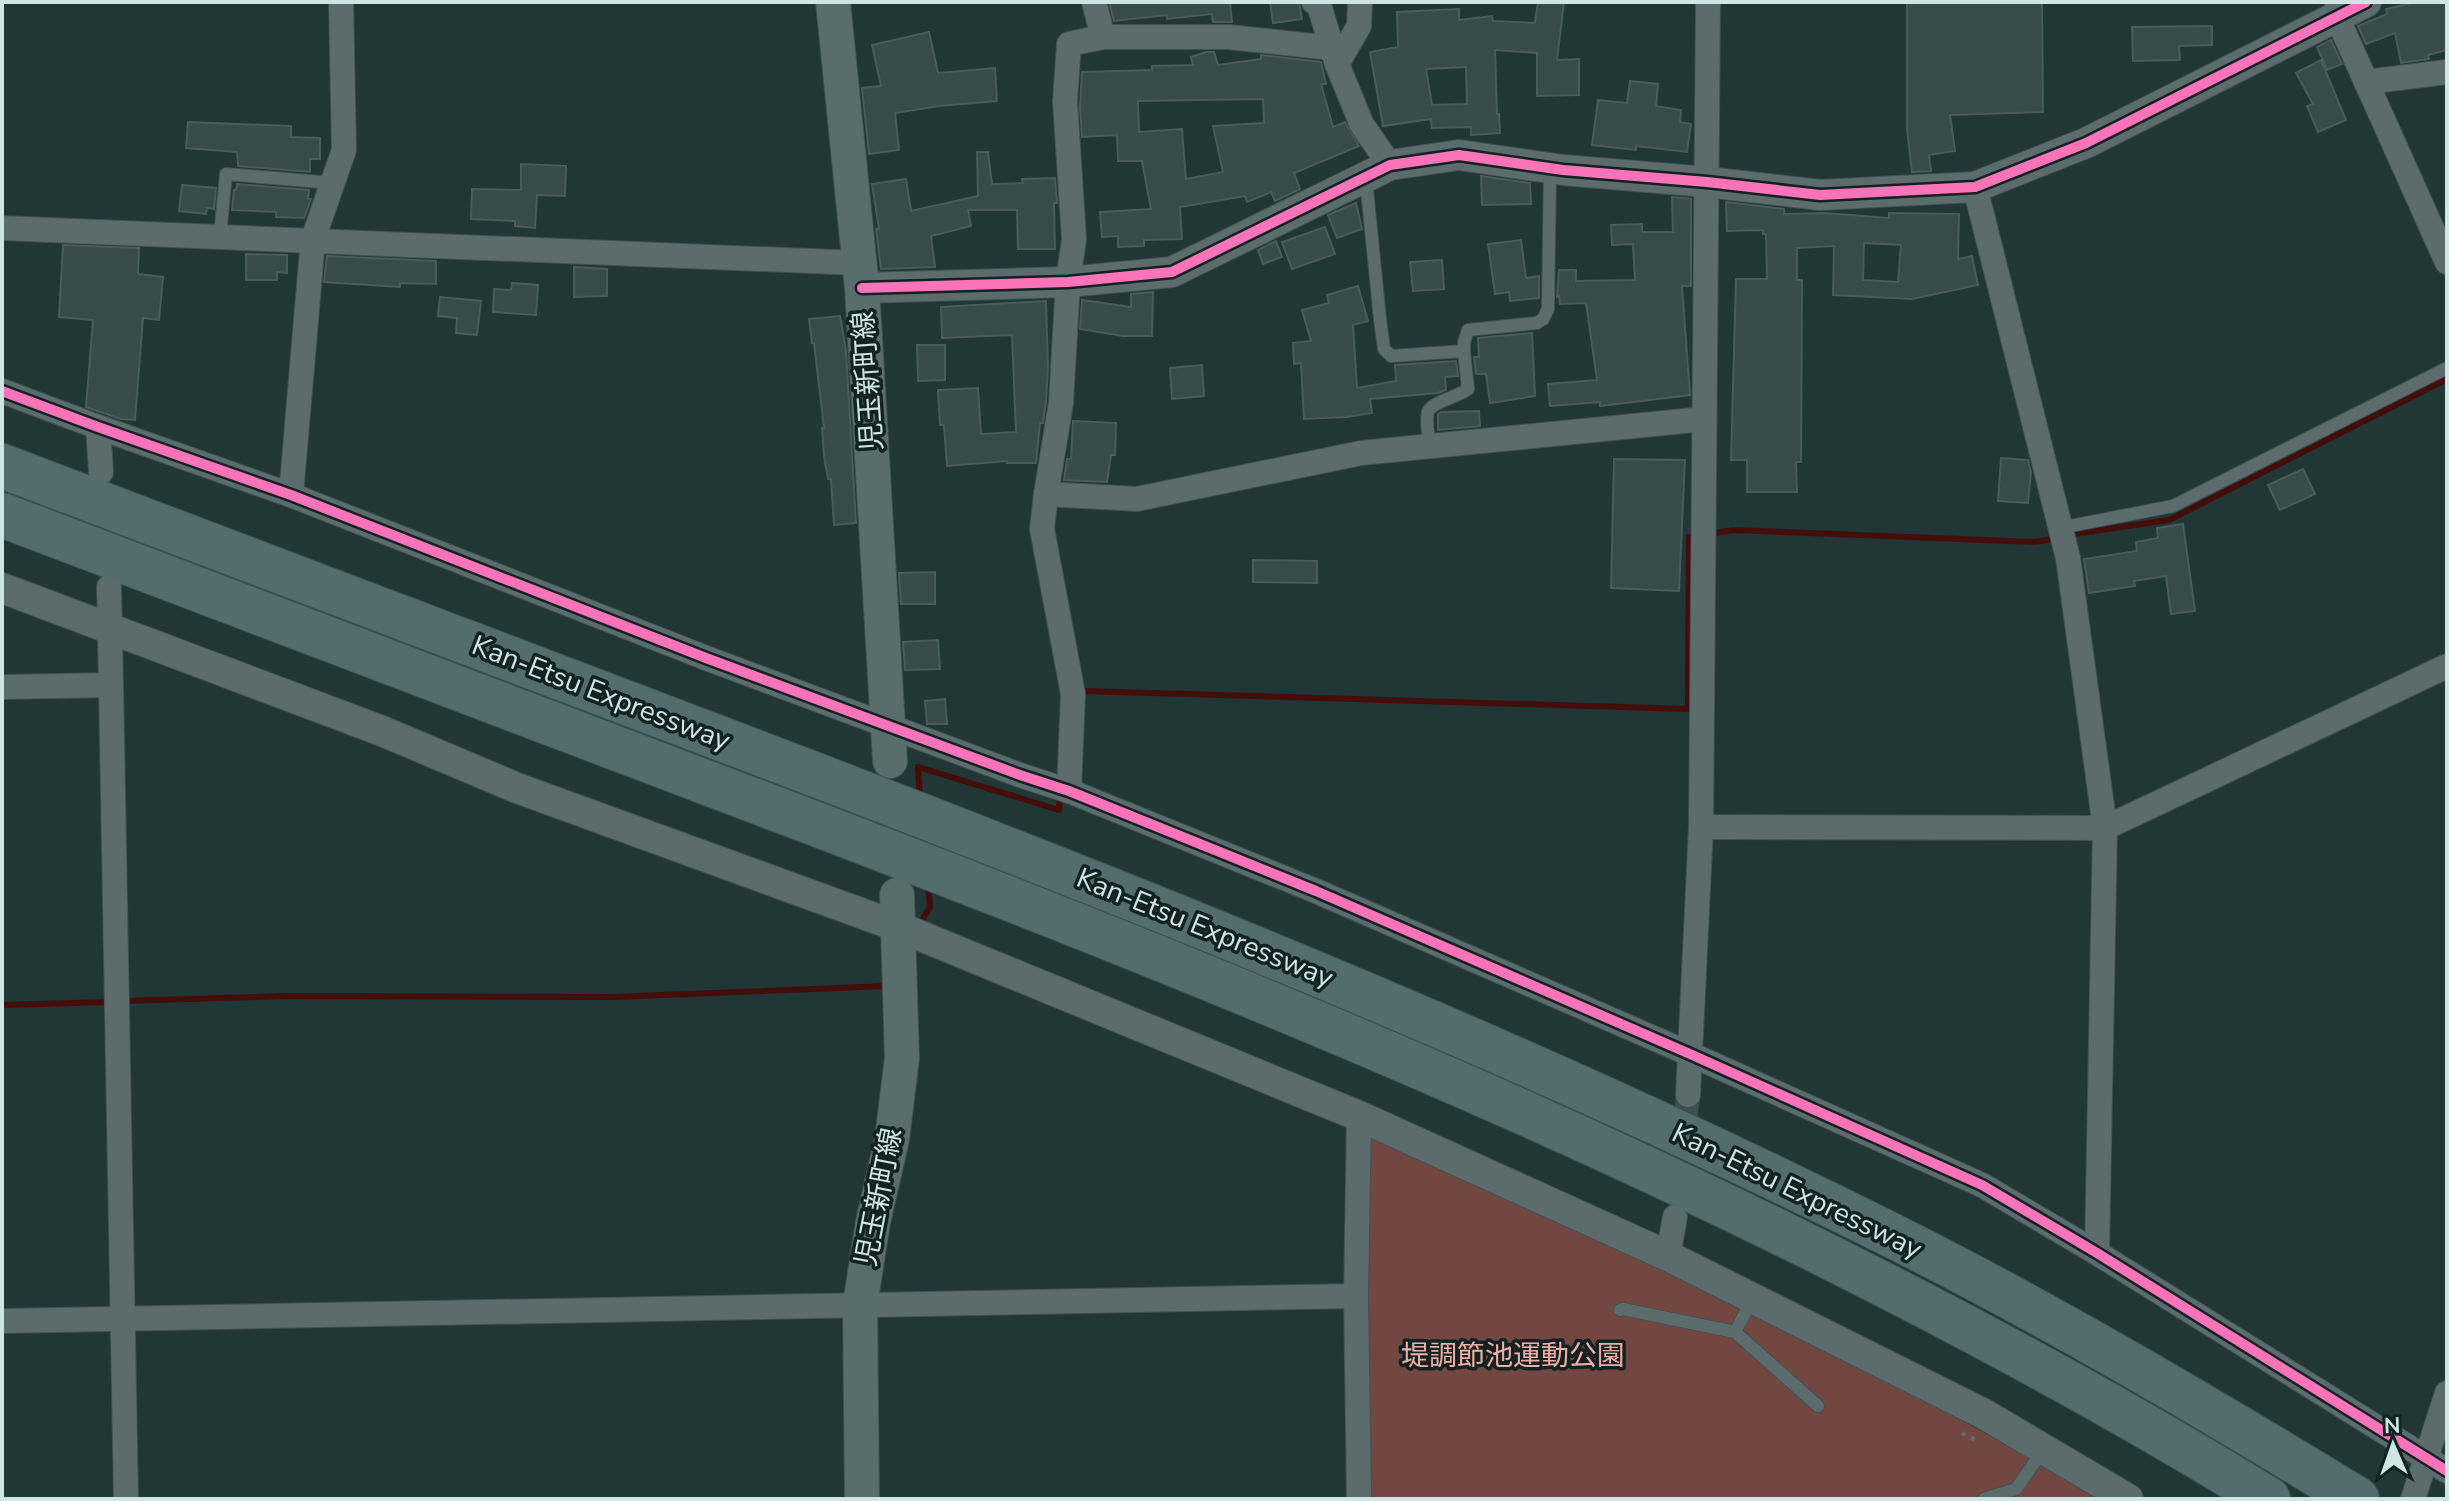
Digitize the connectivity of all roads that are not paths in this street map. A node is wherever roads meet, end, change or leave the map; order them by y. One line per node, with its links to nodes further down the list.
1 (341, 2): 16 (street)
2 (833, 2): 22 (main road, 児玉新町線)
3 (1094, 2): 9 (street)
4 (1314, 2): 10 (street)
5 (1360, 2): 10 (street)
6 (1708, 2): 15 (street)
7 (2366, 2): 8 (street)
8 (2337, 9): 12 (street); 17 (street)
9 (1103, 37): 10 (street); 23 (street)
10 (1334, 56): 14 (street)
11 (2447, 72): 12 (street)
12 (2366, 82): 21 (street)
13 (1550, 168): 14 (street); 15 (street); 24 (lane)
14 (1378, 171): 23 (street); 24 (lane)
15 (1707, 182): 17 (street); 27 (street)
16 (333, 183): 19 (lane); 20 (street)
17 (1975, 187): 35 (street)
18 (2, 228): 19 (street)
19 (220, 236): 20 (street)
20 (313, 239): 22 (street); 33 (street)
21 (2447, 262)
22 (861, 275): 23 (street); 42 (main road, 児玉新町線)
23 (1068, 282): 32 (street)
24 (1464, 351): 29 (lane)
25 (2447, 368): 35 (lane)
26 (2, 391): 28 (street)
27 (1704, 419): 29 (street); 45 (street)
28 (98, 427): 31 (street); 33 (street)
29 (1430, 446): 32 (street)
30 (2, 466): 72 (highway, Kan-Etsu Expressway)
31 (101, 472)
32 (1046, 494): 44 (street)
33 (291, 495): 42 (street)
34 (2, 515): 71 (highway, Kan-Etsu Expressway)
35 (2060, 528): 46 (street)
36 (109, 587): 38 (street)
37 (2, 588): 38 (street)
38 (111, 627): 40 (street); 47 (street)
39 (2447, 666): 46 (street)
40 (111, 685): 41 (street); 58 (street)
41 (2, 687)
42 (887, 726): 43 (main road, 児玉新町線); 44 (street)
43 (890, 761)
44 (1069, 791): 48 (street)
45 (1701, 827): 46 (street); 48 (street)
46 (2105, 828): 52 (street)
47 (898, 911): 50 (street); 56 (main road, 児玉新町線)
48 (1690, 1054): 49 (street); 52 (street)
49 (1688, 1095)
50 (1359, 1116): 53 (street); 54 (street)
51 (1675, 1217): 53 (street)
52 (2097, 1253): 64 (street)
53 (1668, 1256): 55 (street)
54 (1356, 1296): 56 (street); 68 (street)
55 (1753, 1298): 60 (lane); 63 (street)
56 (860, 1305): 58 (street); 67 (main road, 児玉新町線)
57 (1620, 1310): 60 (lane)
58 (123, 1319): 59 (street); 66 (street)
59 (2, 1321)
60 (1735, 1332): 62 (lane)
61 (2447, 1393): 64 (street)
62 (1818, 1406)
63 (2044, 1449): 69 (lane); 70 (street)
64 (2426, 1457): 65 (street); 73 (street)
65 (2447, 1471)
66 (126, 1499)
67 (862, 1499)
68 (1359, 1499)
69 (1984, 1499)
70 (2128, 1499)
71 (2268, 1499)
72 (2357, 1499)
73 (2413, 1499)

